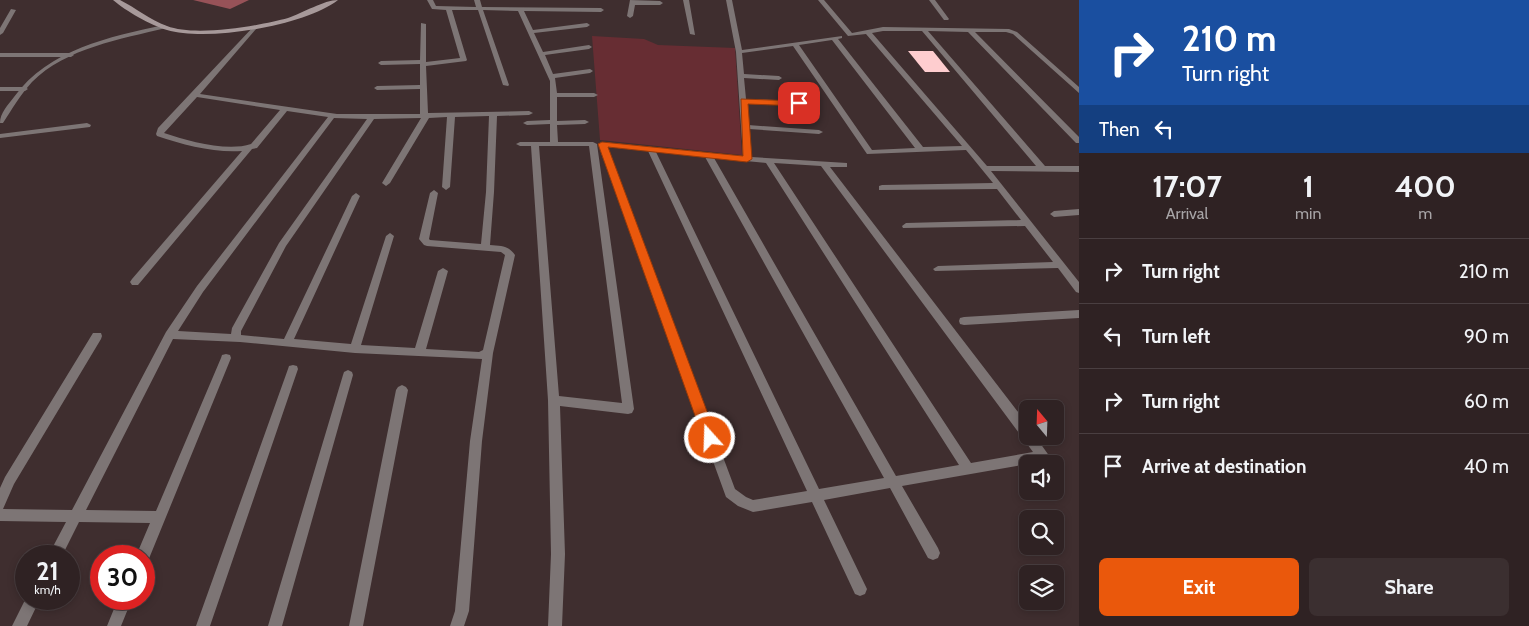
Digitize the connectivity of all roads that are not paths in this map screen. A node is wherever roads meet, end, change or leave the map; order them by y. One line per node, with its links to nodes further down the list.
1 (116, 0): 20 (main road)
2 (335, 0): 21 (main road)
3 (430, 0): 11 (street)
4 (477, 0): 12 (street)
5 (686, 0): 27 (street)
6 (729, 0): 32 (street)
7 (820, 0): 28 (street)
8 (932, 0): 17 (street)
9 (633, 1): 10 (street); 16 (street)
10 (660, 3)
11 (448, 8): 12 (street); 37 (street)
12 (480, 8): 13 (street); 42 (street)
13 (520, 9): 15 (street); 24 (street)
14 (13, 10): 26 (street)
15 (601, 10)
16 (630, 16)
17 (946, 20)
18 (423, 24): 37 (street)
19 (587, 25): 24 (street)
20 (164, 28): 21 (main road); 35 (street)
21 (254, 28): 48 (street)
22 (923, 29): 23 (street); 25 (street); 82 (street)
23 (970, 30): 47 (street); 68 (street)
24 (530, 32): 33 (street)
25 (868, 32): 28 (street); 73 (street)
26 (0, 33)
27 (692, 34)
28 (850, 35): 29 (street)
29 (834, 38): 30 (street); 75 (street)
30 (795, 44): 32 (street); 75 (street)
31 (589, 48): 33 (street)
32 (739, 52): 40 (street)
33 (541, 54): 39 (street)
34 (0, 55): 35 (street)
35 (71, 55): 44 (street)
36 (381, 63): 37 (street)
37 (423, 63): 43 (street)
38 (590, 71): 39 (street)
39 (551, 76): 49 (street)
40 (741, 76): 41 (street); 51 (street)
41 (780, 78)
42 (506, 85)
43 (423, 87): 45 (street); 57 (street)
44 (25, 88): 46 (street); 60 (street)
45 (377, 88)
46 (0, 89)
47 (1079, 91)
48 (195, 95): 53 (street); 74 (street)
49 (554, 95): 50 (street); 61 (street)
50 (594, 95)
51 (744, 101): 52 (street); 65 (street)
52 (799, 103)
53 (285, 108): 56 (street); 74 (street)
54 (529, 113): 55 (street)
55 (493, 114): 58 (street); 95 (street)
56 (332, 116): 59 (street); 103 (street)
57 (425, 116): 58 (street); 59 (street); 84 (street)
58 (451, 116): 86 (street)
59 (372, 117): 105 (street)
60 (0, 121)
61 (554, 122): 62 (street); 63 (street); 71 (street)
62 (585, 122)
63 (527, 123)
64 (87, 125): 67 (street)
65 (746, 128): 66 (street); 77 (street)
66 (819, 132)
67 (0, 136)
68 (1079, 141)
69 (520, 144): 70 (street)
70 (535, 144): 71 (street); 114 (street)
71 (554, 144): 114 (street)
72 (650, 148): 76 (street); 119 (street); 119 (street)
73 (968, 148): 75 (street); 81 (street)
74 (248, 149): 99 (street)
75 (921, 150)
76 (708, 155): 77 (street); 118 (street)
77 (747, 159): 78 (street)
78 (768, 160): 79 (street); 117 (street)
79 (824, 164): 80 (street); 115 (street)
80 (844, 165)
81 (985, 168): 82 (street); 85 (street)
82 (1043, 169): 83 (street)
83 (1079, 169)
84 (386, 184)
85 (999, 186): 87 (street); 92 (street)
86 (446, 188)
87 (882, 188)
88 (434, 194): 95 (street)
89 (356, 196): 106 (street)
90 (1079, 212): 91 (street)
91 (1054, 214)
92 (1028, 223): 93 (street); 96 (street)
93 (906, 226)
94 (390, 236): 107 (street)
95 (485, 248): 109 (street)
96 (1060, 265): 97 (street); 100 (street)
97 (938, 269)
98 (443, 271): 108 (street)
99 (135, 282)
100 (1079, 289)
101 (1079, 314): 102 (street)
102 (964, 321)
103 (170, 335): 105 (street); 122 (street)
104 (97, 336): 120 (street)
105 (238, 339): 106 (street)
106 (287, 343): 107 (street)
107 (356, 349): 108 (street)
108 (419, 353): 109 (street)
109 (488, 353): 135 (street)
110 (226, 358): 123 (street)
111 (293, 369): 132 (street)
112 (348, 375): 133 (street)
113 (402, 390): 134 (street)
114 (554, 400): 136 (street)
115 (1019, 424)
116 (1019, 463): 117 (street)
117 (968, 470): 118 (street)
118 (894, 482): 119 (street); 126 (street)
119 (816, 495): 127 (street)
120 (0, 504)
121 (0, 514): 122 (street)
122 (76, 516): 123 (street); 124 (street)
123 (159, 517): 125 (street)
124 (61, 545)
125 (148, 545)
126 (933, 553)
127 (860, 588)
128 (27, 610): 130 (street)
129 (121, 610): 131 (street)
130 (19, 626)
131 (114, 626)
132 (203, 626)
133 (275, 626)
134 (356, 626)
135 (457, 626)
136 (555, 626)

